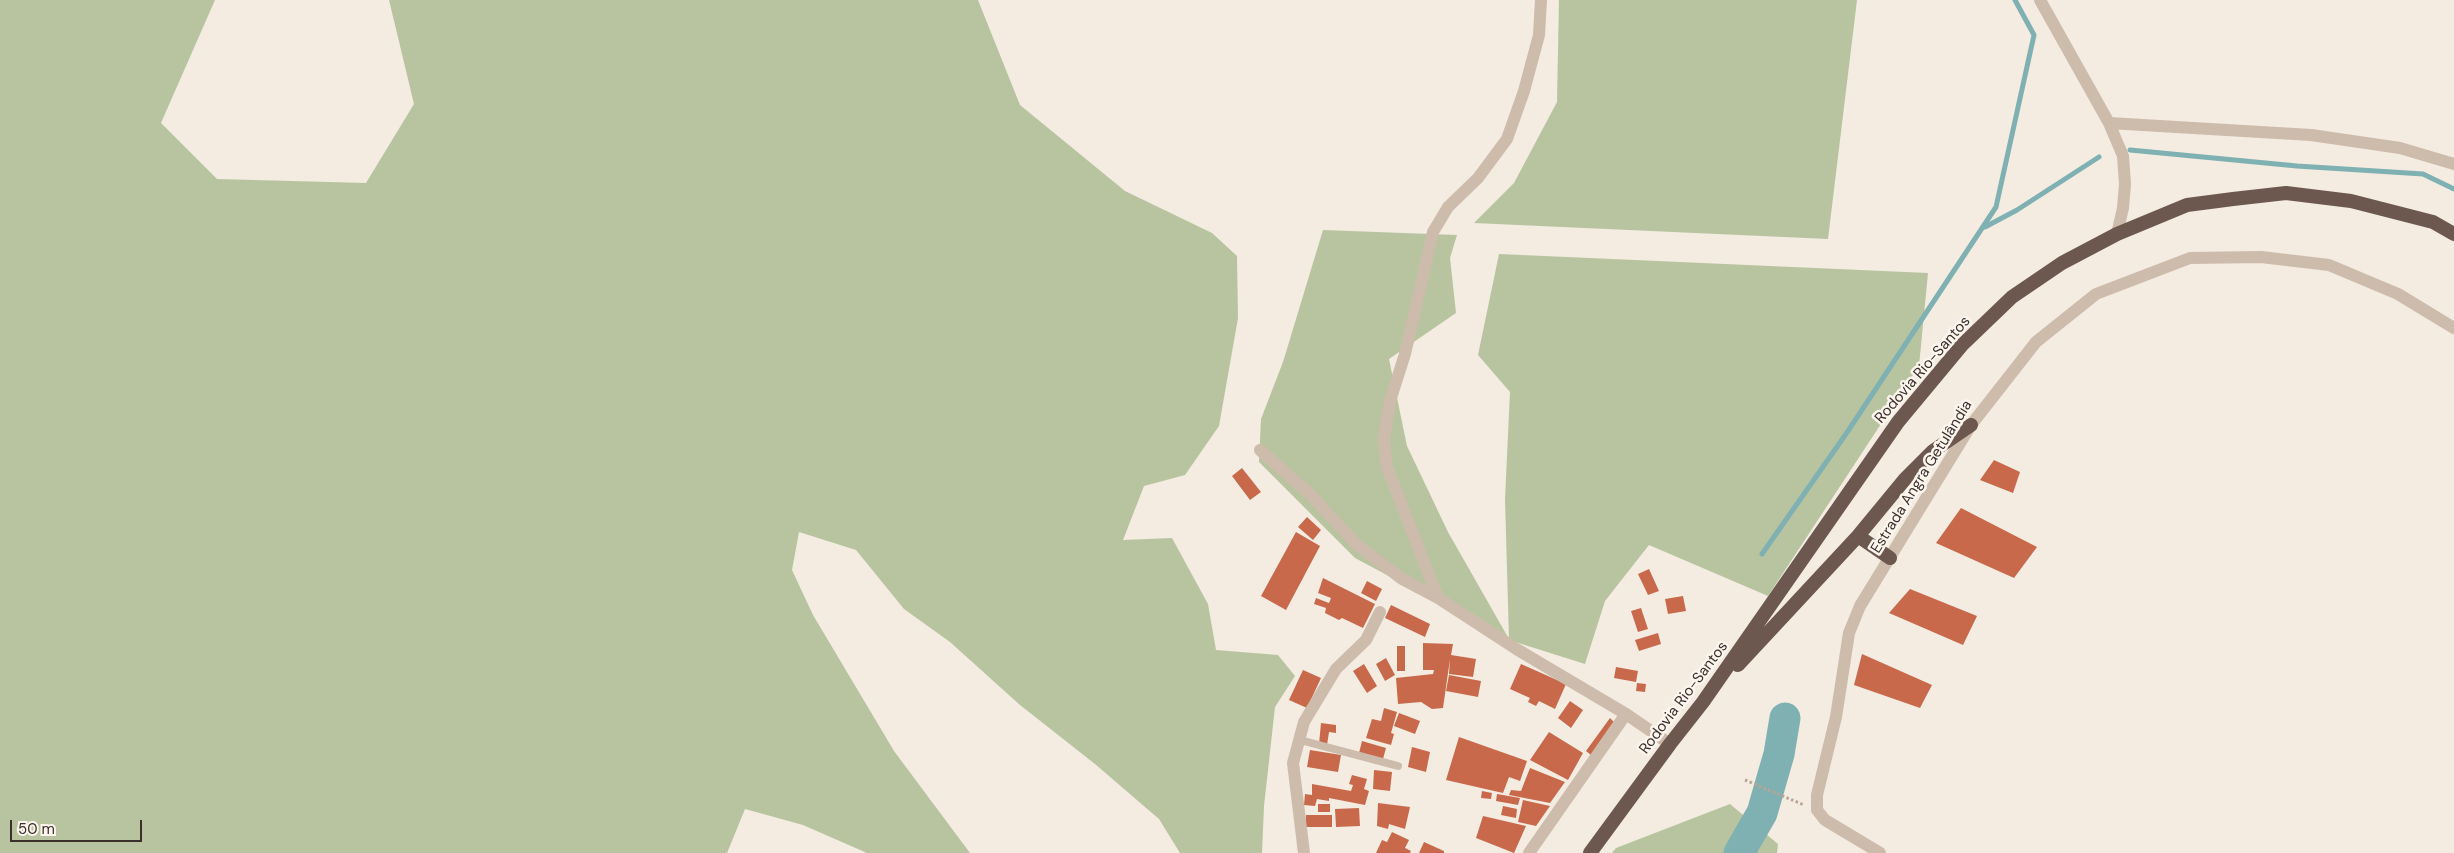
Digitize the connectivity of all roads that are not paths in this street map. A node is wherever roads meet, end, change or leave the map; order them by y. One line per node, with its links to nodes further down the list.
1 (1540, 0): 12 (street)
2 (2040, 0): 3 (street)
3 (2109, 122): 4 (street); 5 (street)
4 (2454, 164)
5 (2116, 234): 6 (highway, Rodovia Rio-Santos); 14 (highway, Rodovia Rio-Santos)
6 (2454, 234)
7 (2454, 328): 8 (street, Estrada Angra Getulândia)
8 (1971, 425): 10 (highway); 11 (street, Estrada Angra Getulândia)
9 (1260, 450): 12 (street)
10 (1858, 536): 11 (highway); 14 (highway)
11 (1890, 558): 22 (street, Estrada Angra Getulândia)
12 (1438, 598): 15 (street)
13 (1380, 612): 16 (street)
14 (1703, 702): 17 (highway, Rodovia Rio-Santos)
15 (1626, 714): 17 (street); 20 (street)
16 (1300, 740): 18 (lane); 19 (street)
17 (1670, 744): 21 (highway, Rodovia Rio-Santos)
18 (1398, 766)
19 (1304, 853)
20 (1529, 853)
21 (1590, 853)
22 (1880, 853)

